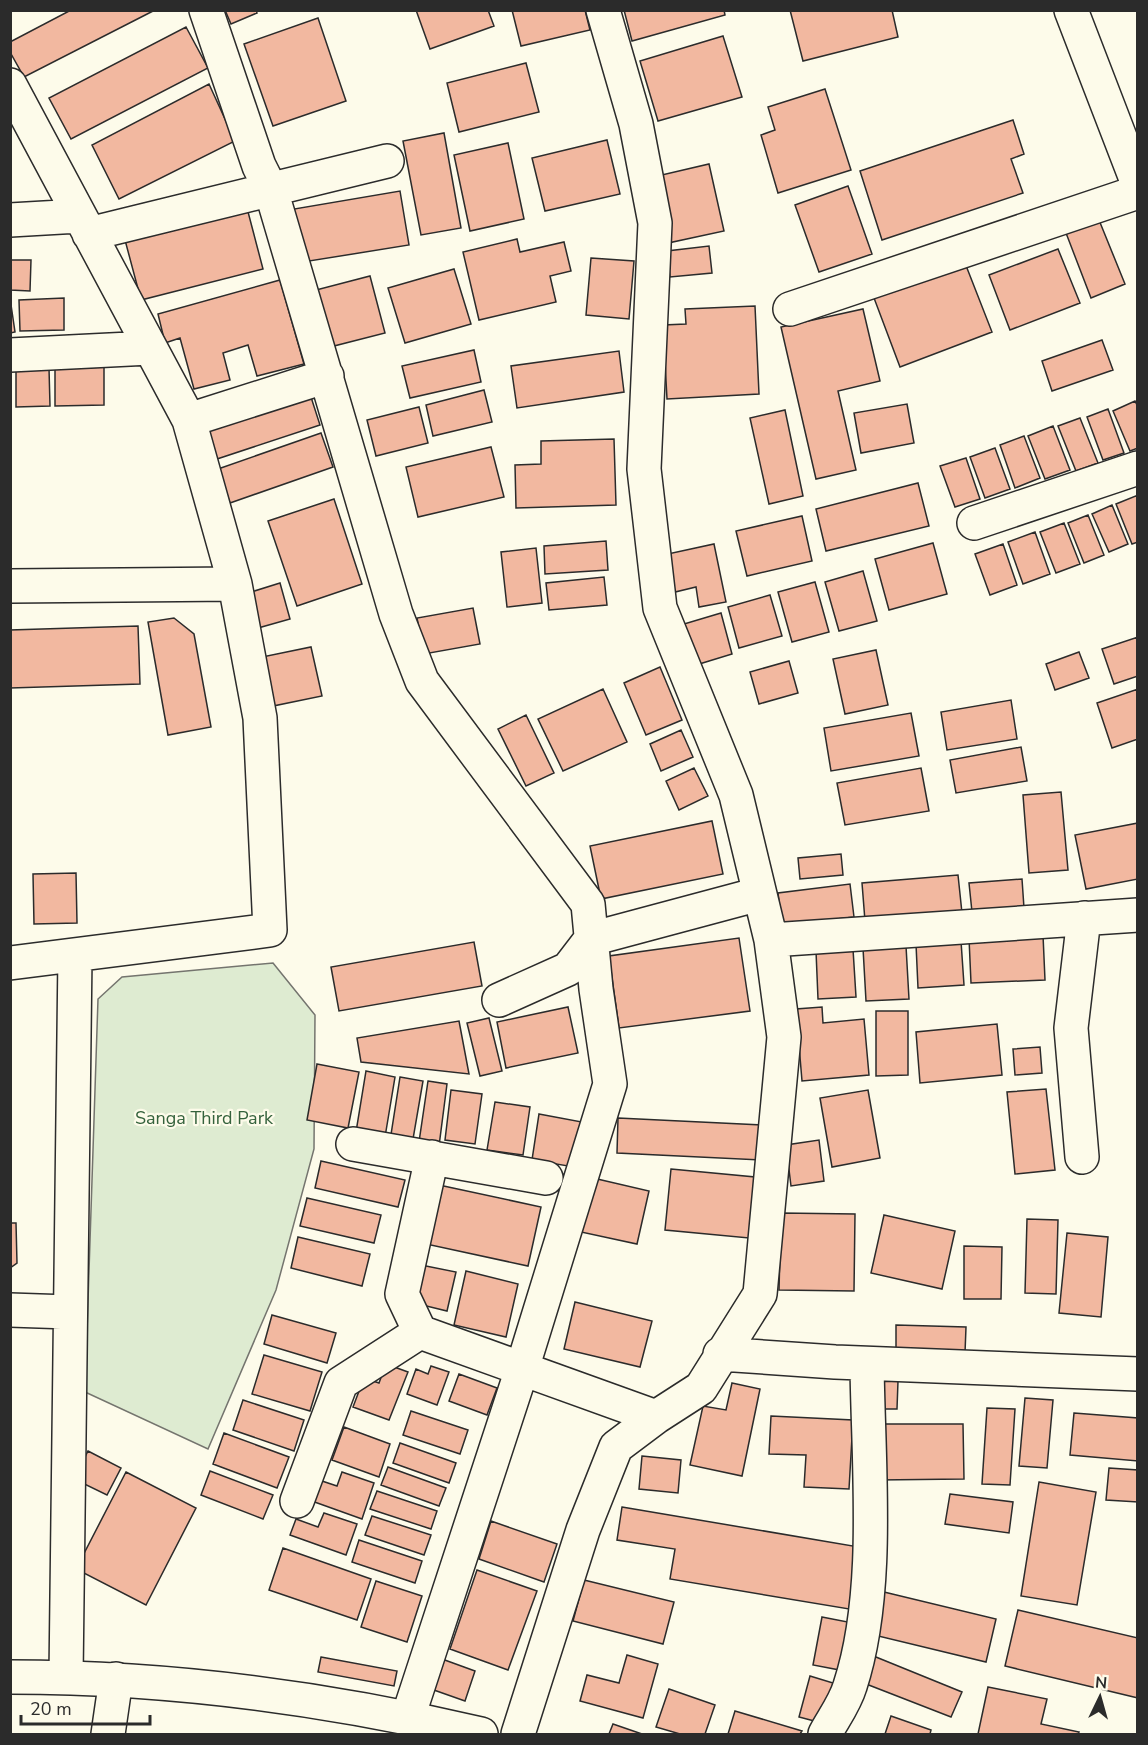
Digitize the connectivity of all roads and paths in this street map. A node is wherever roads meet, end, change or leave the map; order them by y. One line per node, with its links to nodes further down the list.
1 (206, 10): 7 (street)
2 (603, 10): 20 (street)
3 (1071, 10): 6 (street)
4 (10, 85): 10 (street)
5 (387, 161): 7 (street)
6 (1137, 184)
7 (271, 190): 10 (street); 14 (street)
8 (1137, 192): 11 (street)
9 (10, 220): 10 (street)
10 (84, 225): 12 (street)
11 (790, 309)
12 (150, 348): 13 (street); 15 (street)
13 (10, 355)
14 (327, 376): 15 (street); 23 (street)
15 (189, 420): 18 (street)
16 (1137, 468): 17 (street)
17 (974, 523)
18 (235, 584): 19 (street); 25 (street)
19 (10, 586)
20 (759, 894): 23 (street); 24 (street)
21 (1137, 915): 22 (street)
22 (1084, 918): 24 (street); 30 (street)
23 (591, 939): 27 (street); 37 (street)
24 (771, 940): 35 (street)
25 (75, 955): 26 (street); 33 (street)
26 (10, 963)
27 (499, 1000)
28 (353, 1144): 29 (street)
29 (432, 1157): 31 (street); 34 (street)
30 (1082, 1157)
31 (546, 1178)
32 (10, 1311): 33 (street)
33 (69, 1312): 42 (street)
34 (420, 1332): 37 (street); 40 (street)
35 (720, 1354): 36 (street); 39 (street)
36 (867, 1364): 38 (street); 48 (street)
37 (522, 1368): 39 (street); 44 (street)
38 (1137, 1374)
39 (656, 1417): 47 (street)
40 (297, 1501)
41 (10, 1677): 42 (street)
42 (66, 1677): 43 (street)
43 (116, 1679): 44 (street); 45 (street)
44 (397, 1722): 46 (street)
45 (108, 1734)
46 (481, 1734)
47 (518, 1734)
48 (825, 1734)

